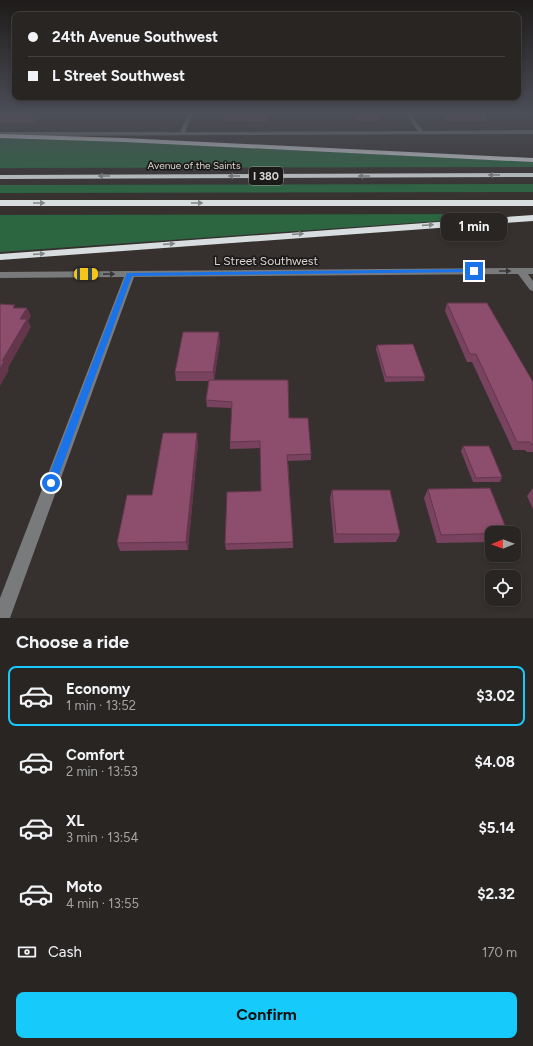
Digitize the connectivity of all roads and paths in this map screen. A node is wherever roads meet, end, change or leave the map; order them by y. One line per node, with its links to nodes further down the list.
1 (182, 143): 2 (highway)
2 (533, 160)
3 (533, 175): 4 (highway, Avenue of the Saints / I 380, one-way to 4)
4 (0, 177)
5 (0, 203): 6 (highway, one-way to 6)
6 (533, 203)
7 (533, 218): 8 (highway, one-way to 7)
8 (0, 257)
9 (521, 271): 10 (street, L Street Southwest); 11 (street, L Street Southwest, one-way to 9); 13 (street)
10 (533, 271)
11 (130, 274): 12 (street, L Street Southwest, one-way to 11); 14 (street)
12 (0, 275)
13 (533, 288)
14 (1, 618)

